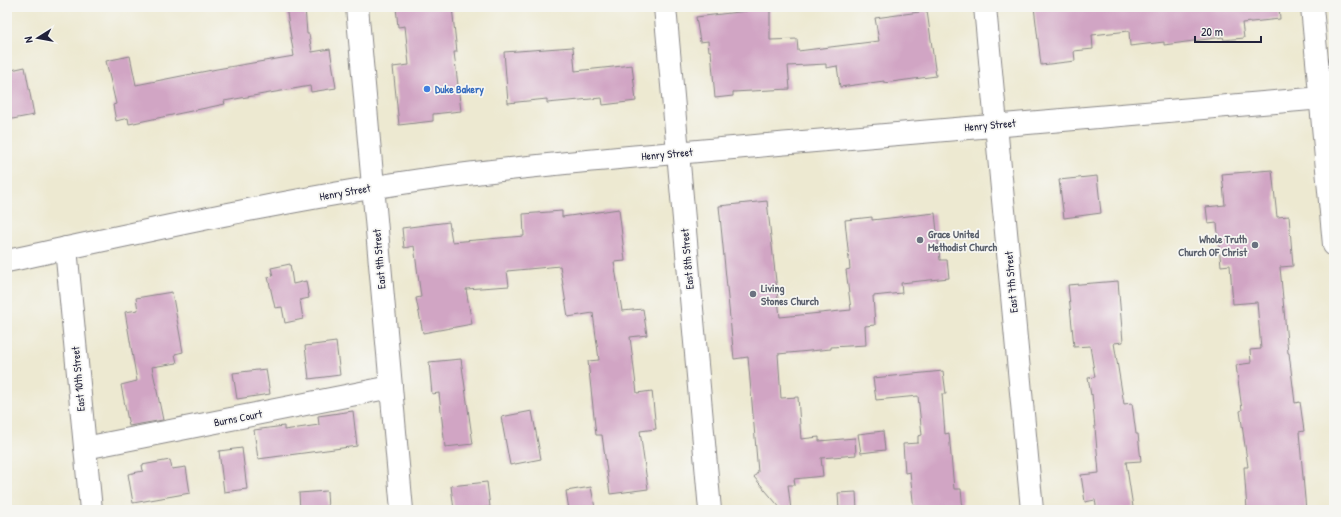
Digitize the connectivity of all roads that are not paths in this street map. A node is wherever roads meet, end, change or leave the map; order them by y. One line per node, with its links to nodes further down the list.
1 (357, 7): 8 (street, East 9th Street)
2 (665, 7): 7 (street, East 8th Street)
3 (985, 7): 6 (street, East 7th Street)
4 (1312, 7): 5 (street)
5 (1327, 97): 6 (street, Henry Street); 9 (street)
6 (996, 125): 7 (street, Henry Street); 17 (street, East 7th Street)
7 (678, 153): 8 (street, Henry Street); 16 (street, East 8th Street)
8 (373, 187): 10 (street, Henry Street); 12 (street, East 9th Street)
9 (1334, 245)
10 (66, 248): 11 (street, Henry Street); 13 (street, East 10th Street)
11 (7, 261)
12 (391, 387): 13 (street, Burns Court); 15 (street, East 9th Street)
13 (85, 448): 14 (street, East 10th Street)
14 (91, 510)
15 (402, 510)
16 (710, 510)
17 (1032, 510)

